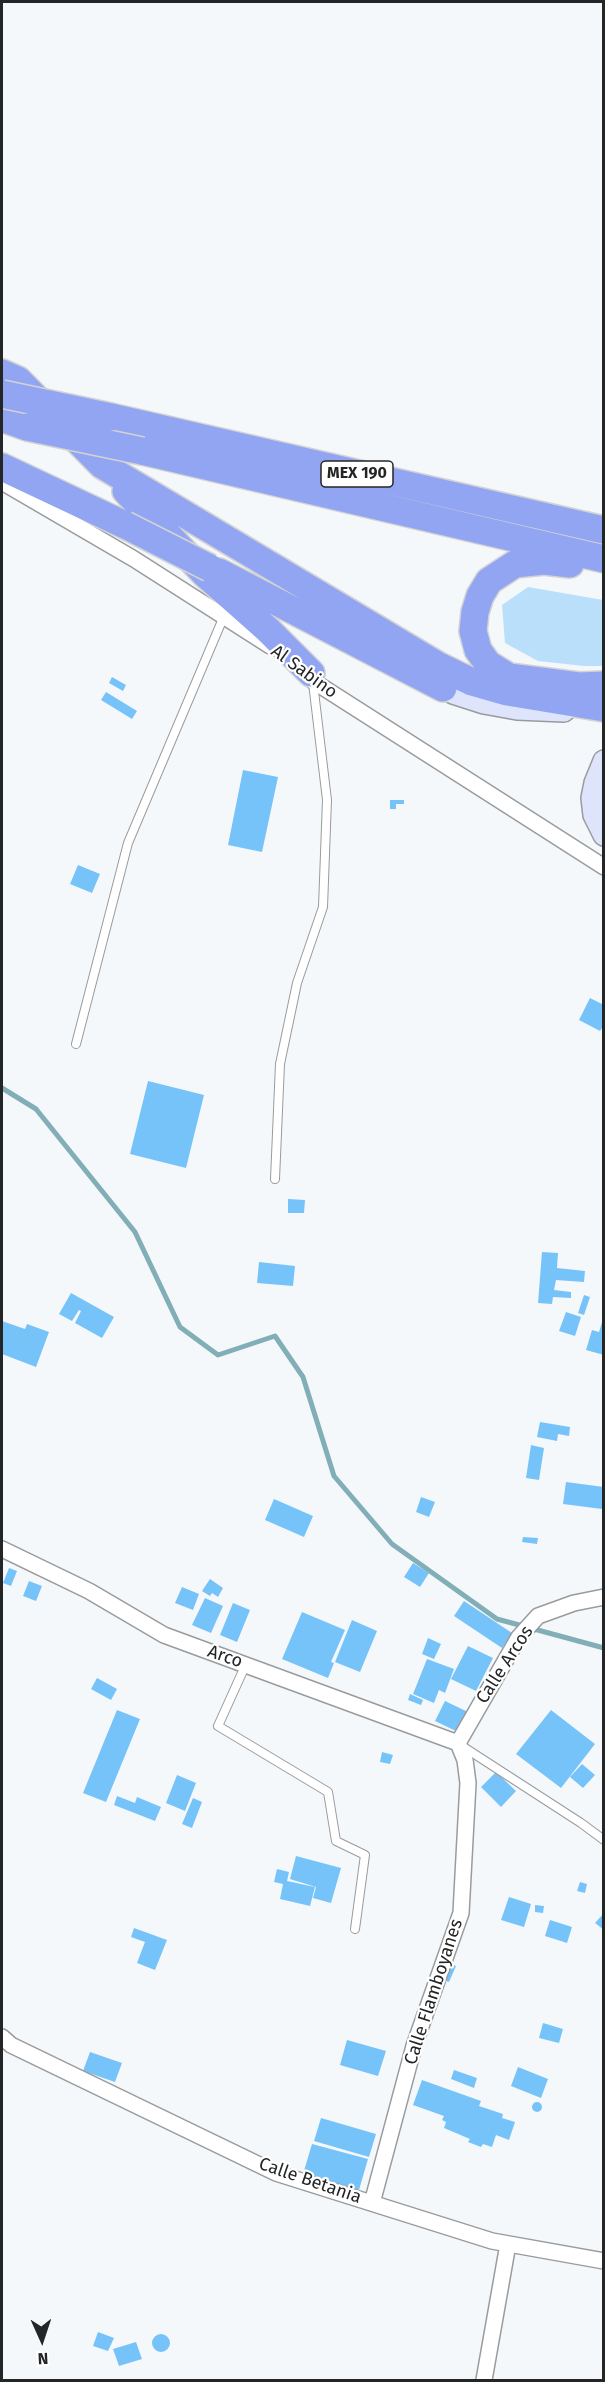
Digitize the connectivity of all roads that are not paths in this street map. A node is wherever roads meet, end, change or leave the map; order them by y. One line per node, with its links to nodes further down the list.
1 (2, 373): 4 (highway)
2 (2, 394): 7 (highway, MEX 190, bridge)
3 (2, 418): 8 (highway, MEX 190, bridge)
4 (102, 465): 11 (highway); 14 (highway)
5 (2, 467): 13 (highway, bridge)
6 (2, 483): 10 (street, Al Sabino)
7 (603, 530)
8 (603, 560)
9 (603, 566): 12 (highway)
10 (224, 616): 11 (street, Al Sabino); 18 (lane)
11 (312, 677): 17 (street, Al Sabino); 19 (lane)
12 (603, 685)
13 (453, 693): 14 (main road)
14 (603, 709)
15 (603, 761): 16 (main road)
16 (603, 835)
17 (603, 867)
18 (76, 1044)
19 (275, 1179)
20 (2, 1549): 22 (street, Arco)
21 (603, 1597): 23 (street, Calle Arcos)
22 (246, 1664): 23 (street, Arco); 25 (lane)
23 (458, 1743): 24 (lane); 27 (street, Calle Flamboyanes)
24 (603, 1840)
25 (355, 1929)
26 (2, 2037): 27 (street, Calle Betania)
27 (372, 2203): 28 (street, Calle Betania)
28 (508, 2244): 29 (street, Calle Betania); 30 (street)
29 (603, 2262)
30 (484, 2380)

